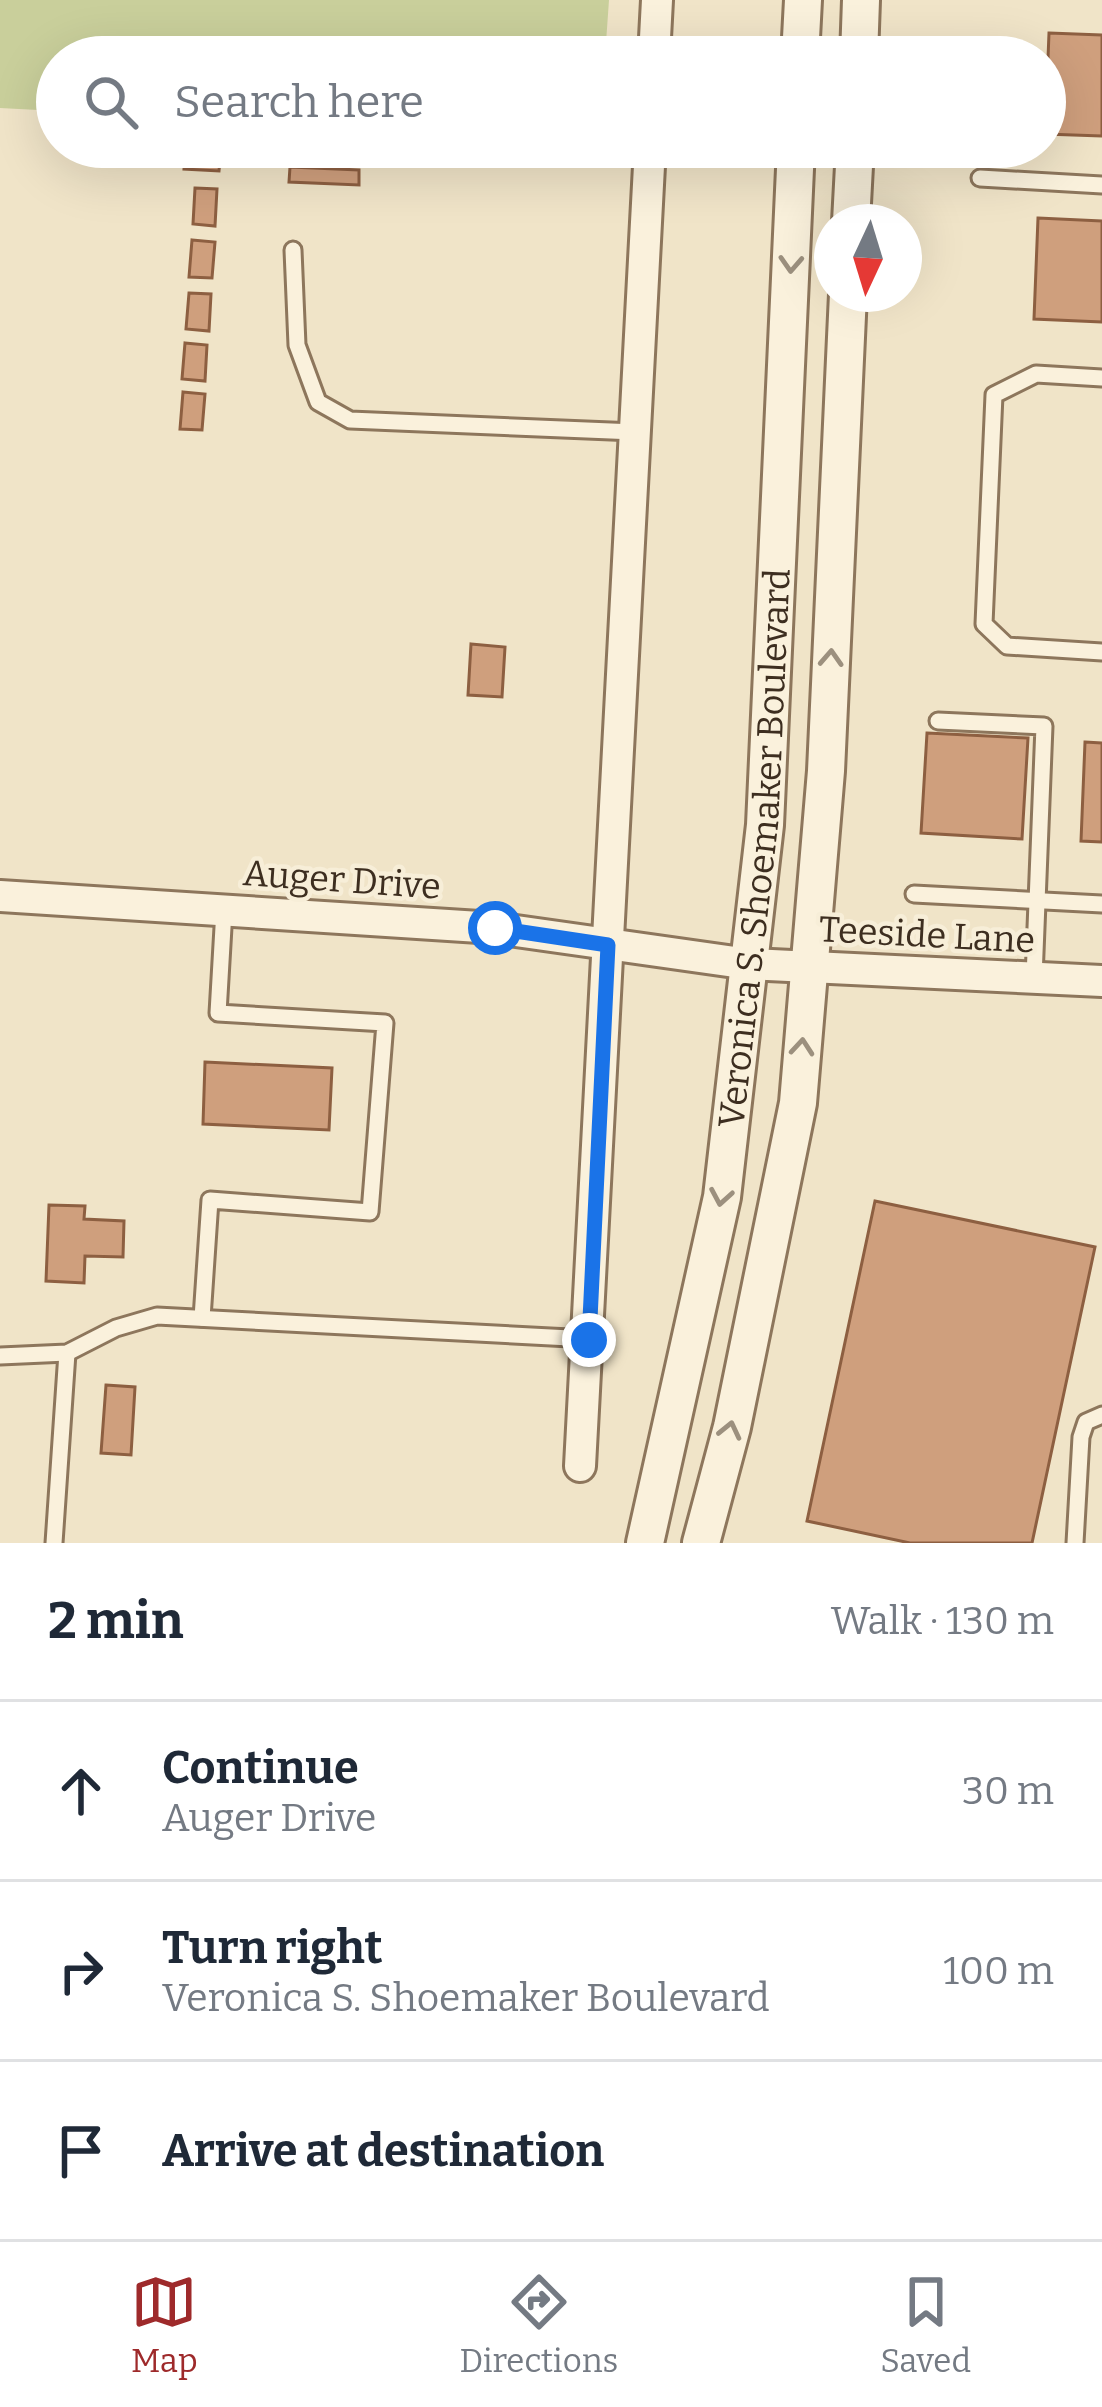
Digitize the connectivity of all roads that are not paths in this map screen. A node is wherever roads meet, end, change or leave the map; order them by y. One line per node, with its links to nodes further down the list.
1 (657, 0): 4 (street)
2 (803, 0): 5 (street)
3 (861, 0): 6 (street)
4 (655, 36)
5 (801, 36)
6 (860, 36)
7 (649, 168): 16 (street)
8 (795, 168): 25 (street, Veronica S. Shoemaker Boulevard, one-way to 25)
9 (853, 168): 12 (street)
10 (980, 178): 11 (lane)
11 (1102, 185)
12 (852, 204)
13 (293, 250): 16 (lane)
14 (847, 312): 26 (street, Veronica S. Shoemaker Boulevard, one-way to 14)
15 (1102, 378): 17 (lane)
16 (635, 432): 24 (street)
17 (1102, 652)
18 (938, 721): 21 (lane)
19 (914, 894): 21 (lane)
20 (0, 896): 23 (street, Auger Drive)
21 (1037, 900): 22 (lane); 27 (lane)
22 (1102, 904)
23 (224, 910): 24 (street, Auger Drive); 29 (lane)
24 (608, 945): 25 (street, Auger Drive); 30 (street)
25 (749, 964): 26 (street, Teeside Lane); 36 (street, Veronica S. Shoemaker Boulevard, one-way to 36)
26 (809, 968): 27 (street, Teeside Lane); 37 (street, Veronica S. Shoemaker Boulevard, one-way to 26)
27 (1034, 978): 28 (street, Teeside Lane)
28 (1102, 981)
29 (202, 1318): 30 (lane); 31 (lane)
30 (589, 1340): 34 (street)
31 (68, 1353): 32 (lane); 35 (lane)
32 (0, 1356)
33 (1102, 1415): 38 (lane)
34 (580, 1466)
35 (54, 1543)
36 (645, 1543)
37 (701, 1543)
38 (1075, 1543)

